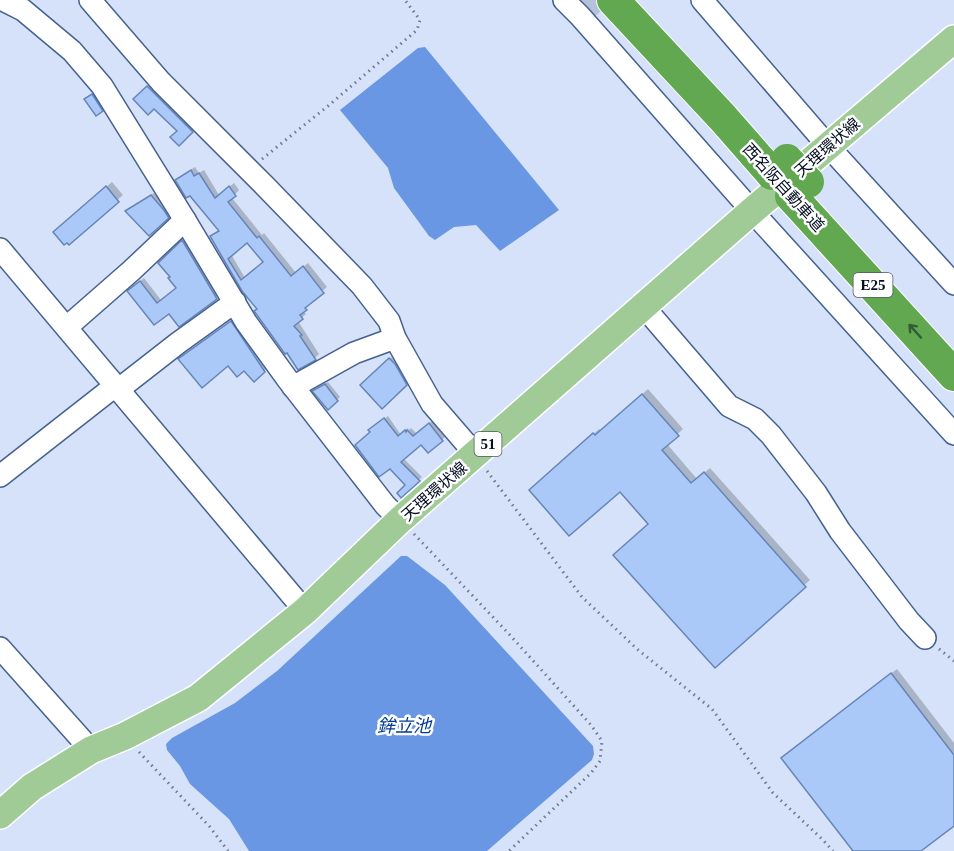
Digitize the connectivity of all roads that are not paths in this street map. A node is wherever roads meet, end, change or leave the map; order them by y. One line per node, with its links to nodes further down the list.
1 (3, 0): 11 (street)
2 (90, 0): 17 (street)
3 (564, 0): 6 (street)
4 (639, 0): 9 (highway, 西名阪自動車道 / E25)
5 (702, 0): 8 (street)
6 (592, 7): 9 (highway, 西名阪自動車道 / E25); 10 (street)
7 (954, 39): 8 (main road, 天理環状線 / 51)
8 (828, 146): 10 (main road, 天理環状線 / 51); 13 (street)
9 (789, 178): 18 (highway, 西名阪自動車道 / E25); 19 (highway, 西名阪自動車道 / E25, one-way to 9)
10 (752, 211): 15 (main road, 天理環状線 / 51); 22 (street)
11 (185, 220): 14 (street); 16 (street)
12 (0, 249): 16 (street)
13 (954, 284)
14 (235, 302): 20 (street); 21 (street)
15 (644, 307): 23 (main road, 天理環状線 / 51); 27 (street)
16 (67, 327): 20 (street)
17 (395, 338): 21 (street); 23 (street)
18 (954, 344)
19 (954, 375)
20 (117, 387): 24 (street); 26 (street)
21 (293, 387): 25 (street)
22 (954, 434)
23 (476, 455): 25 (main road, 天理環状線 / 51)
24 (0, 476)
25 (400, 520): 26 (main road, 天理環状線 / 51)
26 (305, 610): 29 (main road, 天理環状線 / 51)
27 (925, 639)
28 (0, 648): 29 (street)
29 (91, 750): 30 (main road, 天理環状線 / 51)
30 (0, 815)

